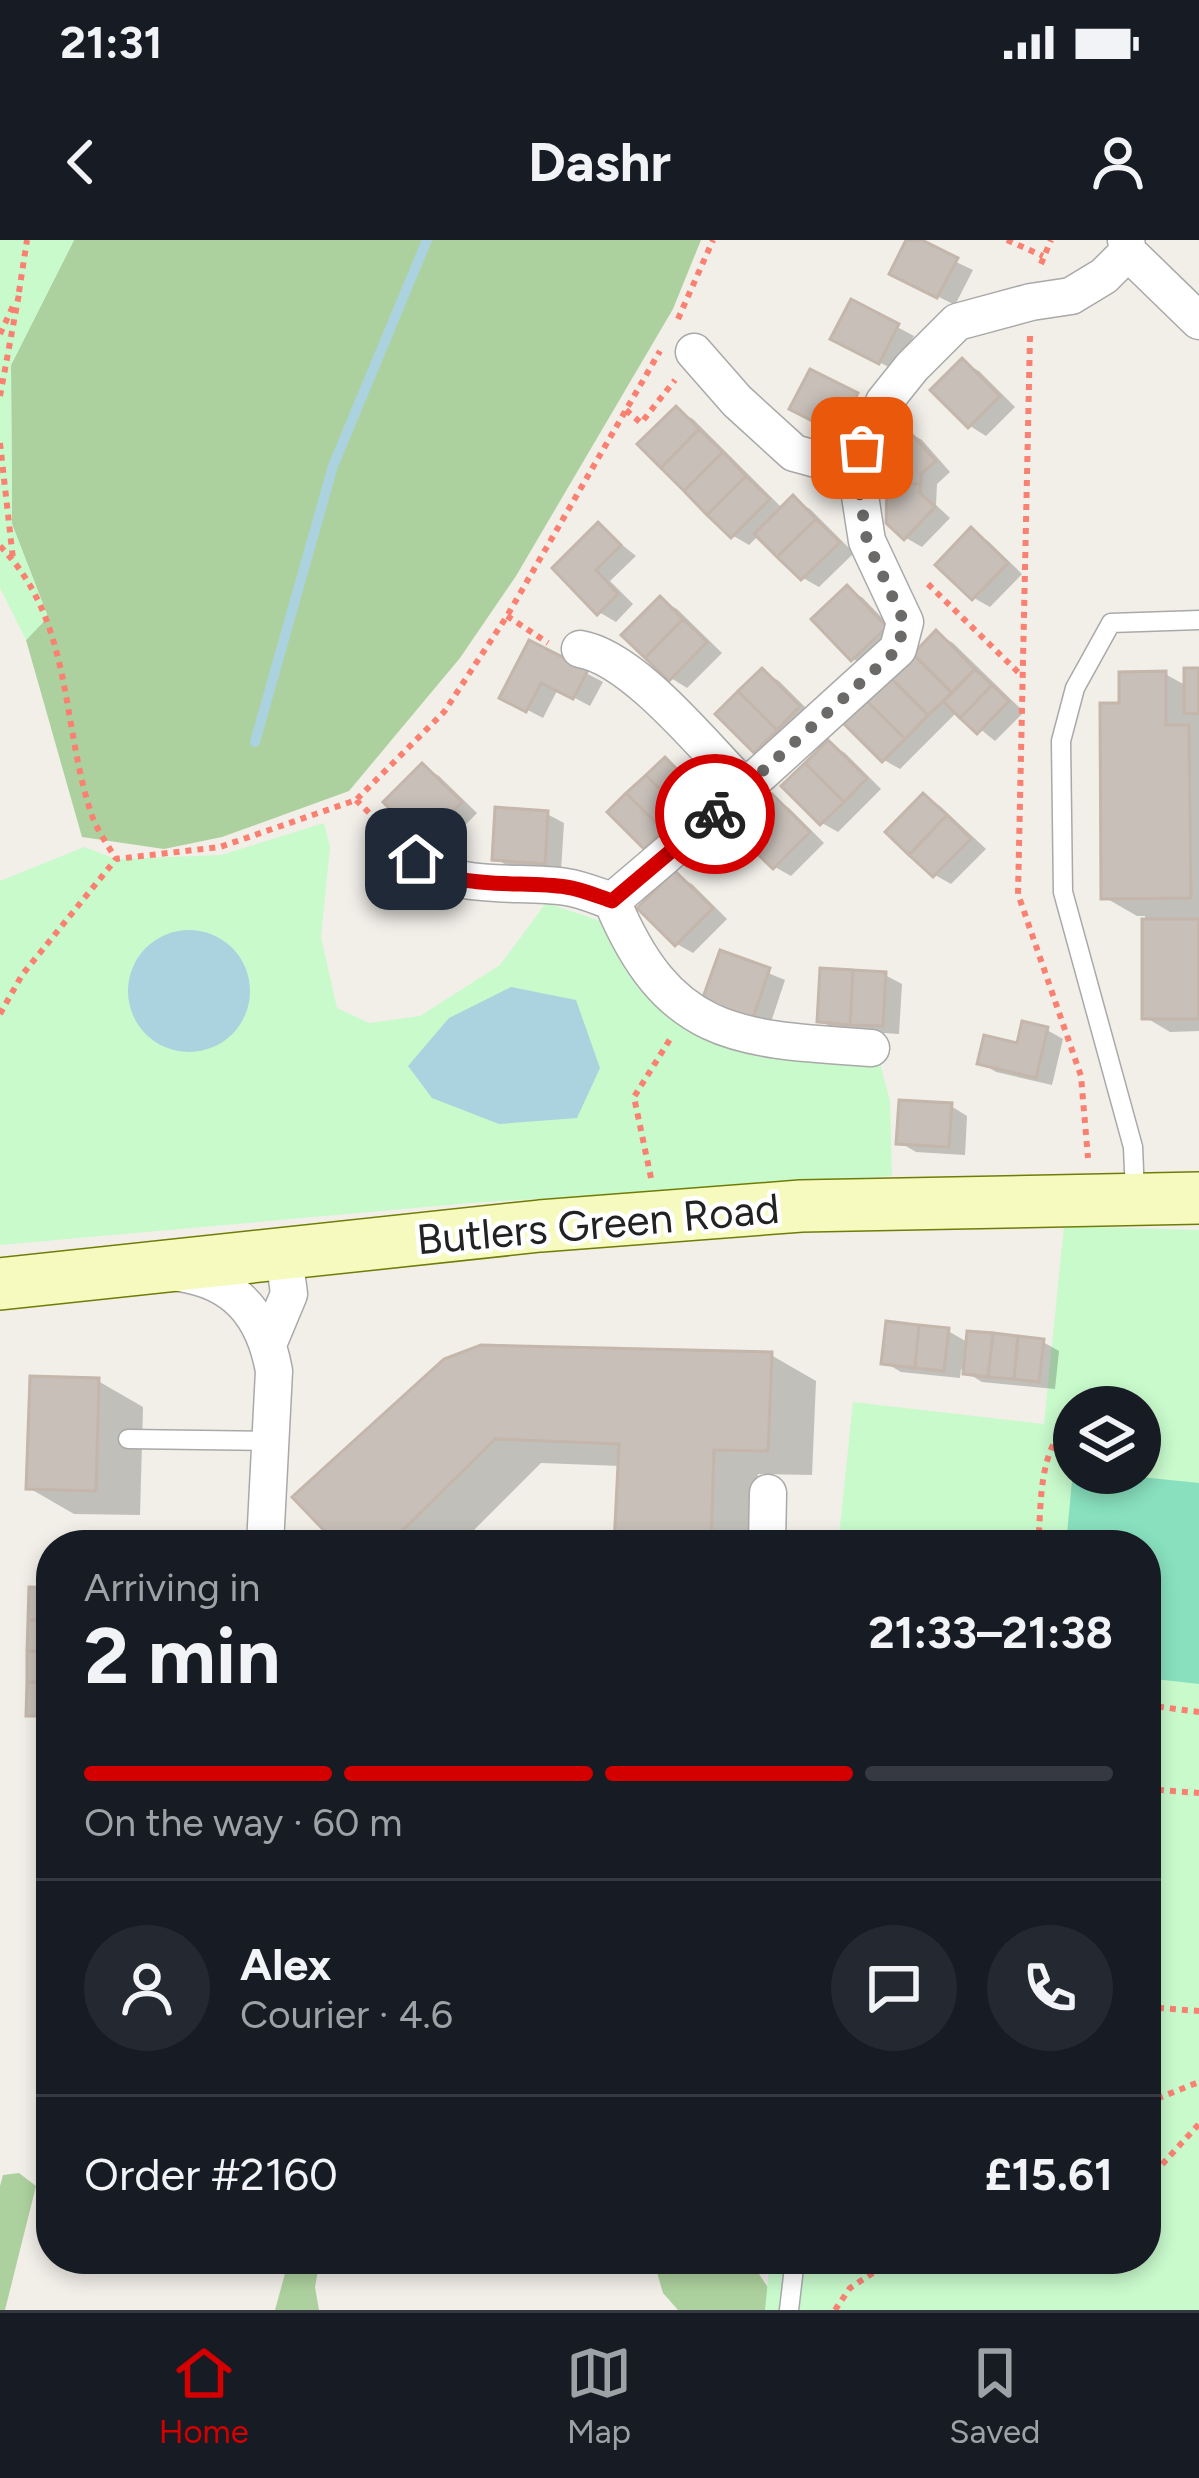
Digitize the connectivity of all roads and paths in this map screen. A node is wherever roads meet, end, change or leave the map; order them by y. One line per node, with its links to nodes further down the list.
1 (27, 240): 6 (path)
2 (713, 240): 9 (path)
3 (1007, 240): 5 (path)
4 (1127, 246): 7 (street); 14 (street)
5 (1043, 256)
6 (19, 293): 8 (path); 10 (path)
7 (1199, 321)
8 (0, 334)
9 (676, 343): 12 (path); 14 (street)
10 (0, 396)
11 (658, 404): 12 (path)
12 (626, 410): 18 (path)
13 (0, 443): 16 (path)
14 (856, 470): 17 (street)
15 (0, 546): 16 (path)
16 (14, 560): 25 (path)
17 (899, 605): 21 (path); 22 (street)
18 (507, 616): 20 (path); 23 (path)
19 (1199, 620): 31 (lane)
20 (580, 650): 22 (street)
21 (1021, 675)
22 (745, 788): 26 (street)
23 (356, 800): 24 (path); 25 (path)
24 (416, 859): 26 (street)
25 (116, 860): 28 (path)
26 (612, 901): 27 (street)
27 (688, 1012): 29 (street); 30 (path)
28 (0, 1013)
29 (871, 1048)
30 (656, 1190)
31 (1136, 1198): 32 (main road, Butlers Green Road); 33 (main road, Butlers Green Road)
32 (1199, 1198)
33 (284, 1256): 34 (main road, Butlers Green Road); 36 (street)
34 (151, 1270): 35 (main road, Butlers Green Road); 36 (street)
35 (0, 1284)
36 (269, 1342): 38 (street)
37 (128, 1439): 38 (lane)
38 (268, 1441): 41 (street)
39 (1053, 1442): 43 (path)
40 (768, 1493): 42 (street)
41 (266, 1530)
42 (767, 1530)
43 (1039, 1530)
44 (1161, 1707): 45 (path)
45 (1199, 1712)
46 (1161, 1790): 47 (path)
47 (1199, 1793)
48 (1161, 2008): 49 (path)
49 (1199, 2011)
50 (1199, 2082): 51 (path)
51 (1161, 2096)
52 (1199, 2124): 53 (path)
53 (1161, 2166)
54 (793, 2274): 56 (lane)
55 (871, 2274): 57 (path)
56 (789, 2310)
57 (835, 2310)

